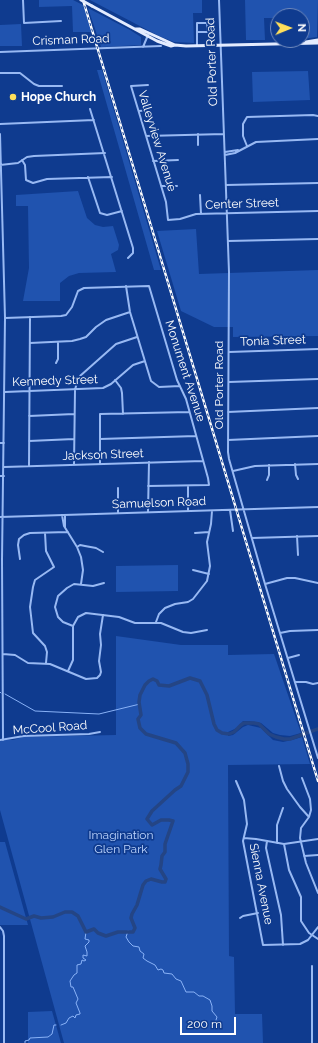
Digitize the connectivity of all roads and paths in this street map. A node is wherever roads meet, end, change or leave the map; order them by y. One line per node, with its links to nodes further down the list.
1 (23, 0): 4 (street)
2 (81, 0): 6 (main road, Crisman Road, bridge)
3 (219, 0): 8 (street, Old Porter Road)
4 (61, 21)
5 (197, 32): 5 (street); 10 (street)
6 (148, 35): 10 (main road, Crisman Road); 11 (street)
7 (270, 43): 8 (main road, Crisman Road)
8 (221, 45): 10 (main road, Crisman Road); 24 (street, Old Porter Road)
9 (161, 46): 11 (street, Crisman Road)
10 (197, 46)
11 (143, 47): 12 (street, Crisman Road)
12 (0, 52)
13 (0, 73): 15 (street)
14 (148, 85): 18 (street, Valleyview Avenue)
15 (62, 86)
16 (90, 109): 20 (street)
17 (150, 110): 18 (street)
18 (139, 111): 25 (street, Valleyview Avenue)
19 (318, 115): 28 (street)
20 (94, 120): 21 (street); 29 (street)
21 (0, 124)
22 (0, 134): 34 (street)
23 (198, 134): 24 (street); 25 (street); 27 (street)
24 (224, 134): 30 (street, Old Porter Road)
25 (146, 136): 33 (street, Valleyview Avenue)
26 (318, 140): 28 (street)
27 (198, 145)
28 (247, 146): 30 (street)
29 (105, 153): 31 (street); 35 (street)
30 (225, 153): 38 (street, Old Porter Road)
31 (22, 160): 34 (street); 36 (street)
32 (178, 160): 33 (street)
33 (154, 161): 39 (street, Valleyview Avenue)
34 (1, 165): 47 (street)
35 (112, 176): 36 (street); 42 (street)
36 (88, 177): 42 (street)
37 (318, 182): 38 (street)
38 (226, 185): 44 (street, Old Porter Road)
39 (161, 186): 40 (street); 46 (street, Valleyview Avenue)
40 (177, 186)
41 (200, 195): 45 (street)
42 (122, 211): 50 (street)
43 (318, 211): 44 (street, Center Street)
44 (227, 213): 45 (street, Center Street); 49 (street, Old Porter Road)
45 (201, 214): 46 (street, Center Street)
46 (168, 220)
47 (2, 227): 54 (street)
48 (318, 239): 49 (street)
49 (228, 241): 59 (street, Old Porter Road)
50 (128, 258)
51 (126, 286): 52 (street); 53 (street); 65 (street, Monument Avenue)
52 (130, 312): 55 (street); 56 (street)
53 (30, 317): 54 (street); 57 (street)
54 (4, 318): 68 (street)
55 (137, 337): 60 (street); 66 (street)
56 (58, 342): 57 (street); 61 (street)
57 (30, 343): 67 (street)
58 (318, 349): 59 (street, Tonia Street)
59 (229, 352): 64 (street, Old Porter Road)
60 (145, 360): 63 (street, Kennedy Street); 65 (street)
61 (56, 363)
62 (318, 379): 64 (street)
63 (115, 380): 66 (street, Kennedy Street); 73 (street)
64 (229, 382): 71 (street, Old Porter Road)
65 (180, 386): 70 (street, Monument Avenue)
66 (75, 390): 67 (street, Kennedy Street); 72 (street)
67 (30, 391): 68 (street, Kennedy Street); 74 (street)
68 (4, 392): 82 (street)
69 (318, 408): 71 (street)
70 (189, 412): 73 (street); 75 (street, Monument Avenue)
71 (228, 412): 79 (street, Old Porter Road)
72 (74, 414): 74 (street); 77 (street)
73 (122, 414): 78 (street)
74 (29, 416): 80 (street)
75 (196, 436): 78 (street); 83 (street, Monument Avenue)
76 (318, 436): 79 (street)
77 (74, 439): 80 (street); 88 (street)
78 (100, 439): 85 (street)
79 (228, 440): 92 (street, Old Porter Road)
80 (29, 441): 89 (street)
81 (0, 443): 82 (street)
82 (4, 443): 91 (street)
83 (203, 461): 84 (street, Jackson Street); 98 (street, Monument Avenue)
84 (149, 462): 85 (street, Jackson Street); 97 (street)
85 (100, 464): 88 (street, Jackson Street)
86 (295, 464): 87 (street); 90 (street); 95 (street)
87 (318, 464)
88 (74, 465): 89 (street, Jackson Street)
89 (29, 466): 91 (street, Jackson Street)
90 (269, 466): 92 (street); 96 (street)
91 (4, 467): 94 (street)
92 (232, 471): 102 (street, Old Porter Road)
93 (0, 476): 94 (street)
94 (4, 476): 109 (street)
95 (298, 479)
96 (267, 480)
97 (148, 486): 98 (street); 105 (street)
98 (188, 486): 103 (street)
99 (118, 488): 106 (street)
100 (318, 507): 102 (street, Samuelson Road)
101 (230, 510): 102 (street, Samuelson Road); 104 (street, Samuelson Road); 111 (street)
102 (243, 510): 118 (street, Old Porter Road)
103 (188, 511): 104 (street, Samuelson Road); 105 (street, Samuelson Road)
104 (212, 511): 113 (street)
105 (148, 512): 106 (street, Samuelson Road)
106 (118, 513): 108 (street, Samuelson Road)
107 (62, 515): 108 (street, Samuelson Road); 109 (street, Samuelson Road); 110 (street)
108 (65, 515): 110 (street)
109 (1, 517): 123 (street)
110 (65, 528): 112 (street)
111 (232, 531)
112 (68, 532): 114 (street); 119 (street)
113 (209, 532): 115 (street); 125 (street)
114 (45, 533): 122 (street); 140 (street)
115 (195, 533)
116 (297, 536): 117 (street); 118 (street); 121 (street)
117 (318, 536)
118 (252, 538): 128 (street, Old Porter Road)
119 (77, 547): 120 (street); 127 (street)
120 (103, 552)
121 (298, 555)
122 (20, 559)
123 (1, 560): 130 (street)
124 (193, 570): 125 (street)
125 (209, 574): 132 (street)
126 (104, 583): 127 (street)
127 (81, 584): 133 (street)
128 (265, 584): 129 (street); 136 (street, Old Porter Road)
129 (318, 584)
130 (1, 586): 137 (street)
131 (103, 615): 132 (street); 133 (street); 141 (street)
132 (156, 622): 134 (street)
133 (73, 626): 141 (street)
134 (206, 630)
135 (318, 630): 136 (street)
136 (280, 634): 139 (street, Old Porter Road)
137 (3, 654): 140 (street); 145 (street)
138 (299, 655): 139 (street)
139 (288, 658): 142 (street, Old Porter Road)
140 (46, 663): 141 (street)
141 (68, 671)
142 (295, 682): 143 (street); 146 (street, Old Porter Road)
143 (318, 683)
144 (100, 732): 145 (street, McCool Road)
145 (2, 740)
146 (318, 758)
147 (279, 766): 151 (street)
148 (302, 778): 151 (street)
149 (236, 781): 152 (street, Sienna Avenue)
150 (282, 808): 156 (street)
151 (309, 817): 155 (street)
152 (244, 838): 154 (street); 161 (street, Sienna Avenue)
153 (318, 839): 155 (street)
154 (266, 841): 156 (street); 167 (street)
155 (300, 842): 157 (street); 159 (street)
156 (277, 843): 157 (street)
157 (284, 844): 165 (street)
158 (318, 855): 159 (street)
159 (304, 856): 160 (street)
160 (318, 893)
161 (258, 913): 162 (street); 167 (street, Sienna Avenue)
162 (240, 918)
163 (0, 927): 169 (street)
164 (318, 927): 165 (street)
165 (312, 935): 166 (street); 167 (street)
166 (318, 939)
167 (283, 945)
168 (312, 966): 170 (street)
169 (4, 1043)
170 (312, 1043)

